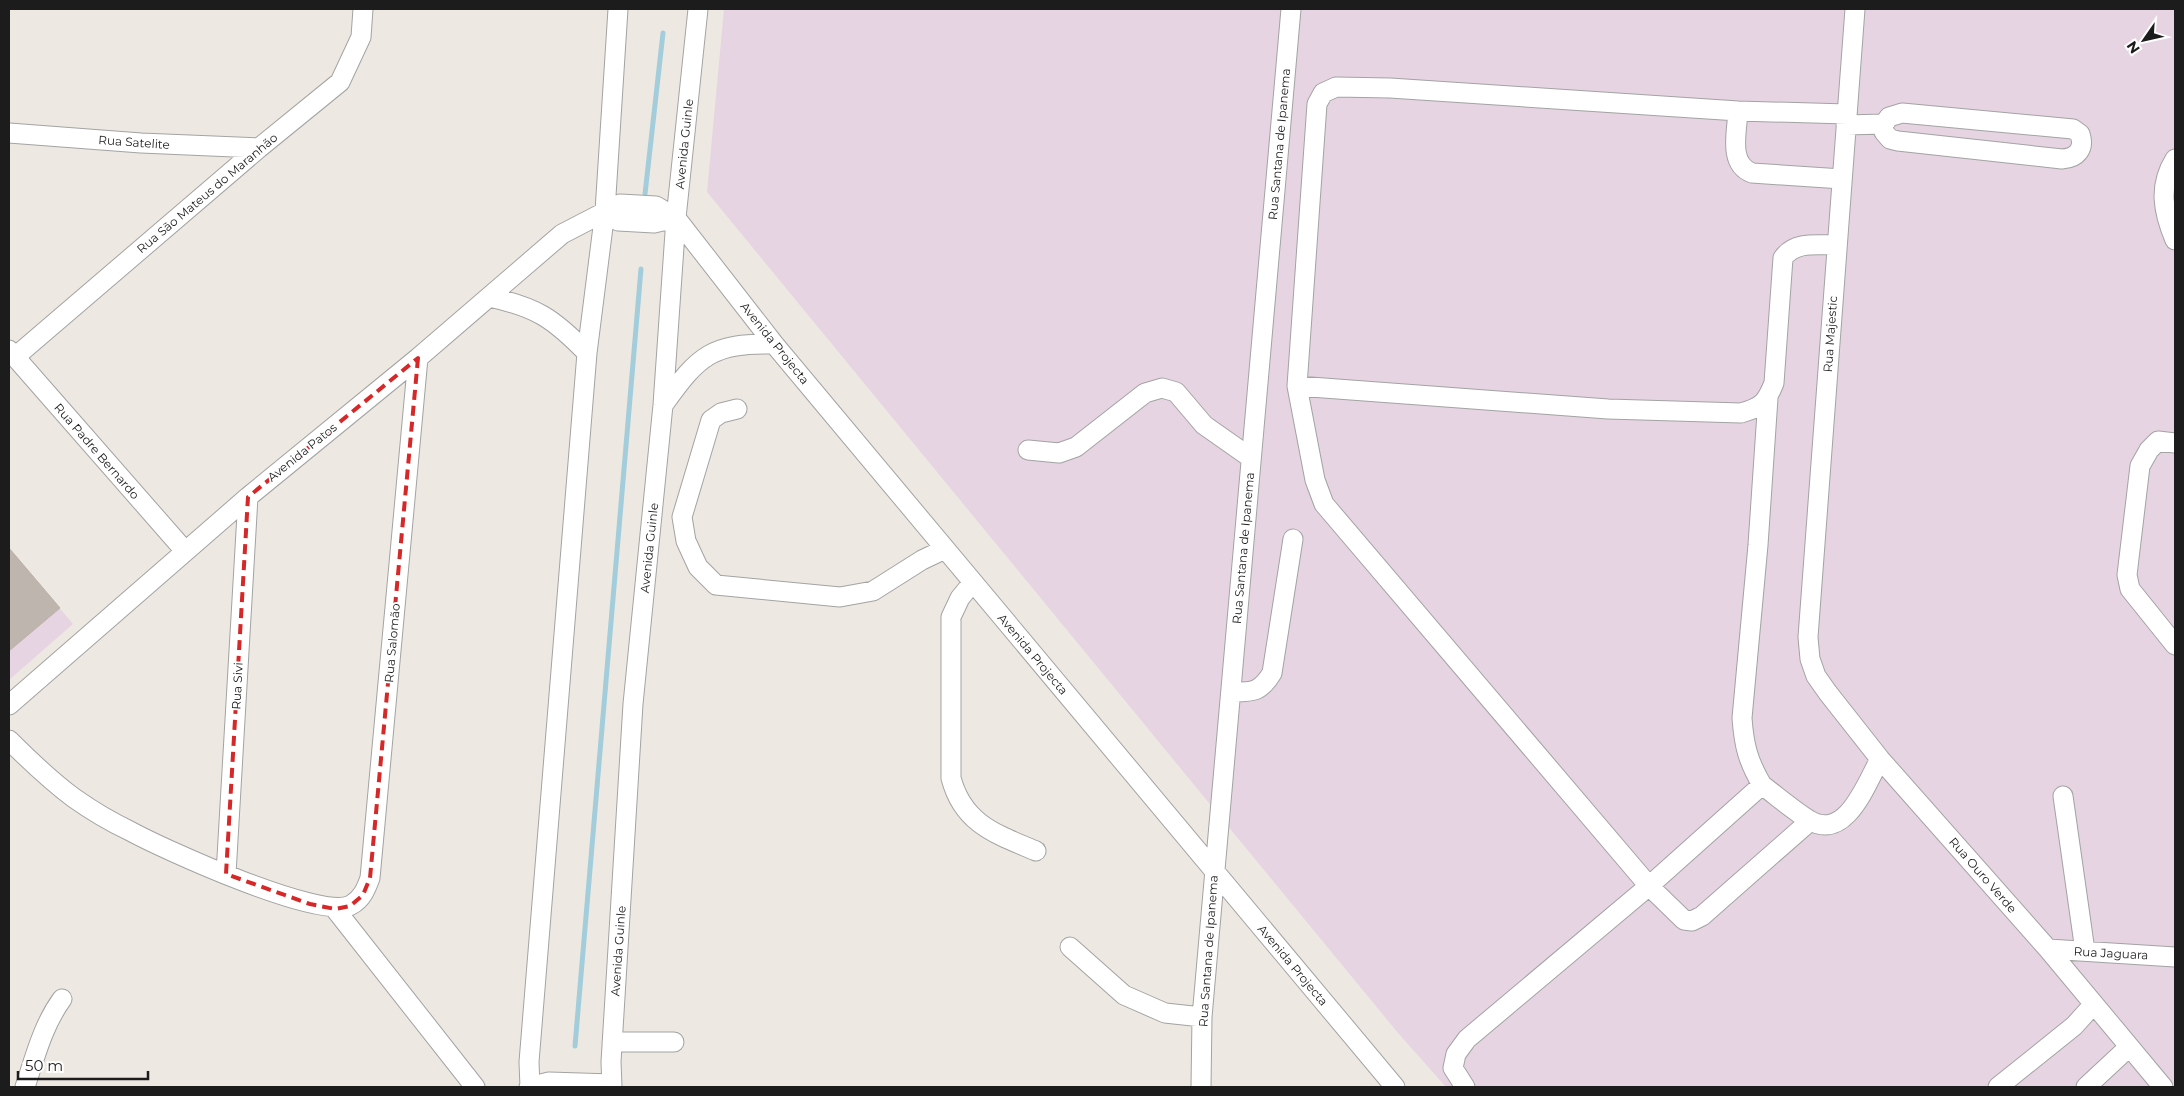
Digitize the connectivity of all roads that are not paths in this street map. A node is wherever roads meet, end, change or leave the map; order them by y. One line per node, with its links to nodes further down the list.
1 (363, 9): 10 (street, Rua São Mateus do Maranhão)
2 (618, 9): 13 (street)
3 (698, 9): 14 (street, Avenida Guinle)
4 (1292, 9): 28 (street, Rua Santana de Ipanema)
5 (1855, 9): 7 (street, Rua Majestic)
6 (1738, 111): 7 (street); 12 (street); 22 (street)
7 (1846, 120): 8 (street); 12 (street, Rua Majestic)
8 (1884, 124): 8 (street)
9 (10, 137): 10 (street, Rua Satelite)
10 (259, 148): 19 (street, Rua São Mateus do Maranhão)
11 (2175, 159): 15 (street)
12 (1842, 179): 16 (street, Rua Majestic)
13 (605, 211): 14 (street); 17 (street, Avenida Patos); 20 (street)
14 (676, 218): 18 (street, Avenida Projecta); 24 (street, Avenida Guinle)
15 (2175, 240)
16 (1836, 245): 23 (street); 35 (street, Rua Majestic)
17 (488, 297): 20 (street); 21 (street, Avenida Patos)
18 (774, 344): 24 (street); 31 (street, Avenida Projecta)
19 (12, 353): 32 (street, Rua Padre Bernardo)
20 (587, 353): 61 (street)
21 (418, 358): 29 (street, Avenida Patos); 47 (street, Rua Salomão)
22 (1297, 386): 23 (street); 46 (street)
23 (1768, 398): 40 (street)
24 (663, 405): 55 (street, Avenida Guinle)
25 (737, 409): 31 (street)
26 (2175, 443): 34 (street)
27 (1028, 450): 28 (street)
28 (1252, 458): 36 (street, Rua Santana de Ipanema)
29 (248, 497): 32 (street, Avenida Patos); 45 (street, Rua Sivi)
30 (1293, 539): 36 (street)
31 (945, 549): 33 (street, Avenida Projecta)
32 (184, 551): 37 (street, Avenida Patos)
33 (973, 582): 43 (street); 44 (street, Avenida Projecta)
34 (2175, 645)
35 (1810, 659): 39 (street, Rua Ouro Verde)
36 (1231, 692): 44 (street, Rua Santana de Ipanema)
37 (9, 705)
38 (9, 740): 45 (street)
39 (1880, 759): 42 (street); 49 (street, Rua Ouro Verde)
40 (1762, 786): 42 (street); 46 (street)
41 (2063, 796): 50 (street)
42 (1810, 821): 46 (street)
43 (1036, 851)
44 (1214, 872): 54 (street, Rua Santana de Ipanema); 63 (street, Avenida Projecta)
45 (226, 874): 47 (street)
46 (1649, 886): 64 (street)
47 (335, 908): 60 (street)
48 (1070, 947): 54 (street)
49 (2048, 949): 50 (street, Rua Jaguara); 53 (street, Rua Ouro Verde)
50 (2085, 952): 51 (street, Rua Jaguara)
51 (2175, 957)
52 (62, 999): 59 (street)
53 (2094, 1004): 57 (street, Rua Ouro Verde); 65 (street)
54 (1202, 1017): 62 (street, Rua Santana de Ipanema)
55 (612, 1042): 56 (street); 58 (street, Avenida Guinle)
56 (674, 1042)
57 (2129, 1047): 66 (street); 67 (street, Rua Ouro Verde)
58 (612, 1086): 61 (street)
59 (25, 1087)
60 (475, 1087)
61 (529, 1087)
62 (1201, 1087)
63 (1395, 1087)
64 (1465, 1087)
65 (1998, 1087)
66 (2086, 1087)
67 (2163, 1087)

